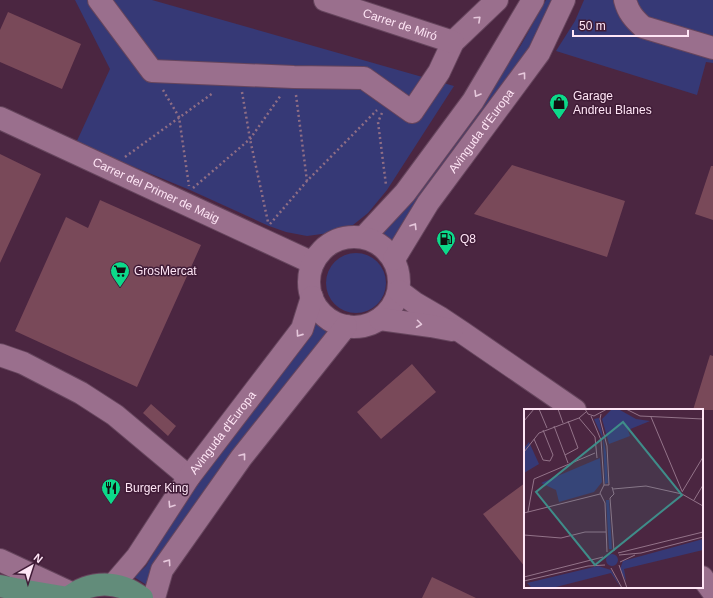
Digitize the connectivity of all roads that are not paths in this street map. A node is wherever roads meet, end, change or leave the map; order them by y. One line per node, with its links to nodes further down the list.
1 (99, 0): 8 (street)
2 (325, 0): 7 (street, Carrer de Miró)
3 (497, 0): 8 (street, one-way to 3)
4 (532, 0): 11 (street, Avinguda d'Europa, one-way to 11)
5 (564, 0): 12 (street, Avinguda d'Europa, one-way to 5)
6 (625, 0): 9 (street)
7 (372, 7): 8 (street, Carrer de Miró)
8 (453, 42)
9 (713, 48)
10 (0, 118): 13 (street, Carrer del Primer de Maig)
11 (364, 238): 12 (street); 13 (street)
12 (394, 259): 14 (street)
13 (313, 263): 15 (street)
14 (399, 291): 16 (street); 18 (street)
15 (312, 297): 17 (street); 21 (street, Avinguda d'Europa, one-way to 21)
16 (380, 320): 17 (street); 18 (street, one-way to 18)
17 (346, 326): 27 (street, one-way to 17)
18 (463, 333): 20 (street)
19 (0, 355): 21 (street)
20 (574, 409)
21 (189, 477): 23 (street, Avinguda d'Europa, one-way to 23)
22 (0, 560): 25 (street)
23 (113, 585): 25 (main road); 26 (main road)
24 (0, 586): 25 (main road)
25 (70, 596)
26 (142, 598)
27 (154, 598)

